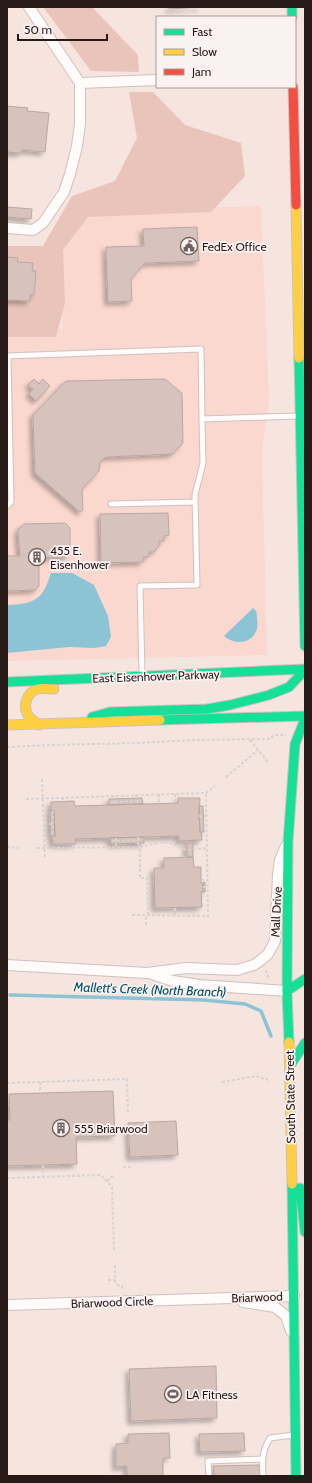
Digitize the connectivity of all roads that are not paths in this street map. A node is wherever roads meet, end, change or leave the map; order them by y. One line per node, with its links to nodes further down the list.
1 (29, 7): 3 (street)
2 (156, 80): 3 (street)
3 (80, 83): 5 (street)
4 (293, 88): 8 (main road)
5 (7, 228)
6 (8, 356): 7 (lane); 11 (lane)
7 (202, 419): 8 (lane); 9 (lane)
8 (302, 422): 12 (main road)
9 (195, 502): 10 (lane); 15 (lane)
10 (111, 504)
11 (7, 506)
12 (305, 646)
13 (305, 670): 14 (main road, East Eisenhower Parkway); 21 (main road)
14 (229, 673): 15 (main road, East Eisenhower Parkway); 17 (main road)
15 (142, 676): 16 (main road, East Eisenhower Parkway)
16 (7, 682)
17 (195, 684)
18 (101, 687): 22 (main road)
19 (305, 716): 21 (main road)
20 (305, 719): 24 (main road, South State Street)
21 (69, 723): 22 (main road)
22 (39, 724): 23 (main road)
23 (7, 725)
24 (288, 842): 26 (street, Mall Drive); 28 (main road, South State Street)
25 (7, 965): 26 (street, Mall Drive)
26 (147, 973): 28 (street, Mall Drive)
27 (305, 979): 28 (main road)
28 (287, 991): 30 (main road, South State Street)
29 (305, 1043): 30 (main road)
30 (290, 1066): 31 (main road, South State Street)
31 (290, 1121): 32 (main road); 33 (main road, South State Street)
32 (305, 1232)
33 (294, 1296): 34 (street, Briarwood); 35 (main road); 37 (main road, South State Street)
34 (217, 1299): 36 (street, Briarwood Circle); 37 (street, Briarwood)
35 (304, 1300)
36 (7, 1305)
37 (293, 1336): 38 (main road, South State Street)
38 (295, 1434): 39 (lane); 40 (main road, South State Street)
39 (262, 1459): 41 (lane); 42 (lane)
40 (295, 1473)
41 (209, 1476)
42 (262, 1476)

